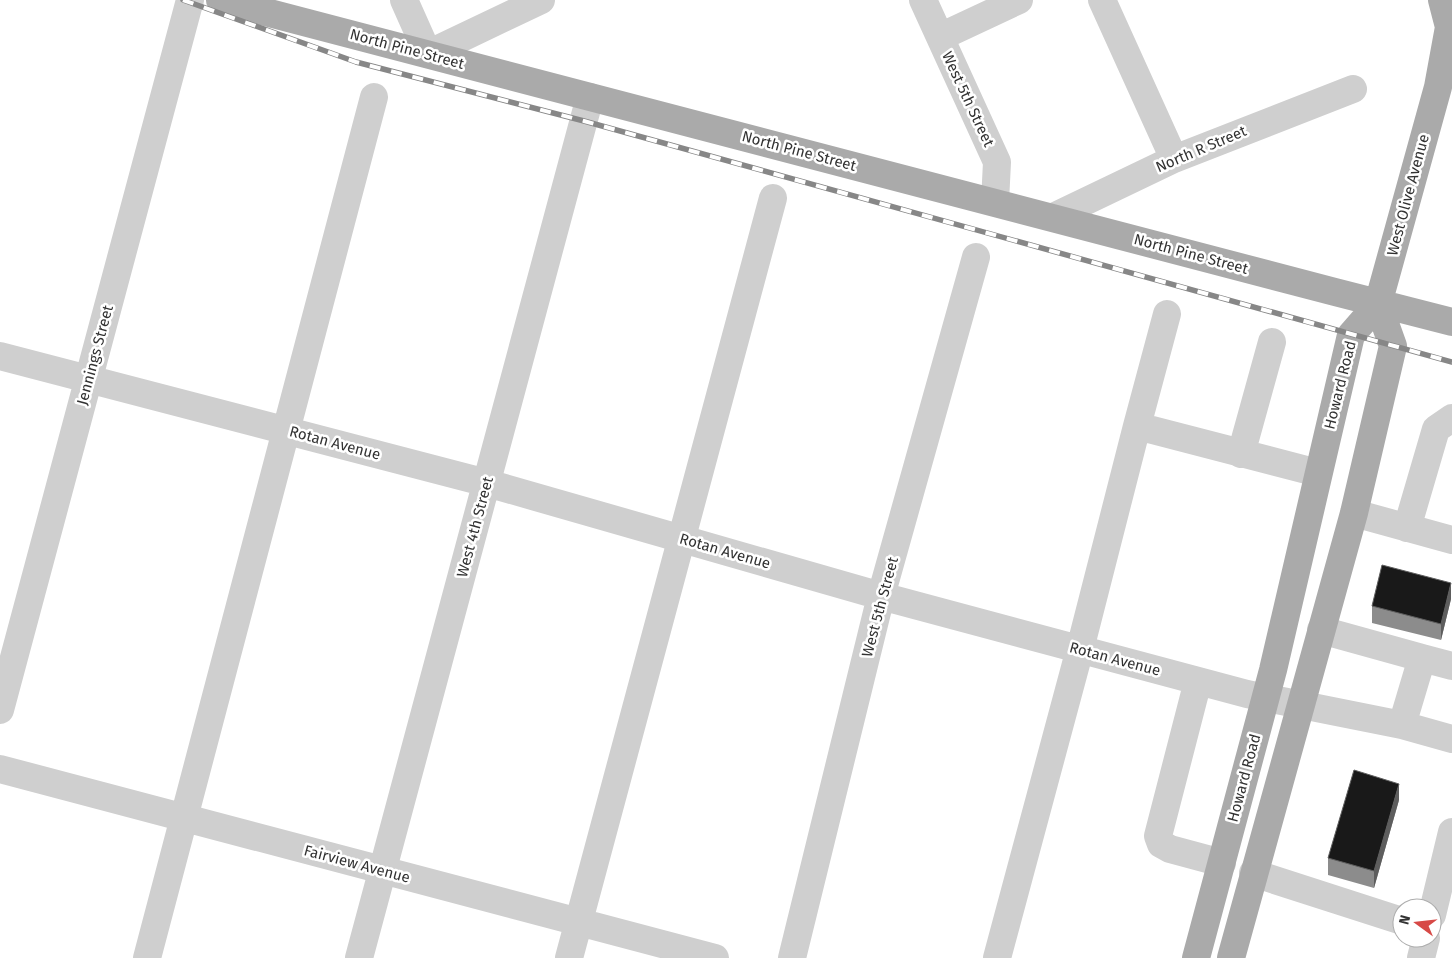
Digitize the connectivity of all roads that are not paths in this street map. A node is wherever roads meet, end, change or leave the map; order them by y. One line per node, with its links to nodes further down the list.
1 (190, 0): 26 (street, Jennings Street)
2 (220, 0): 9 (main road, North Pine Street)
3 (404, 0): 11 (street)
4 (541, 0): 11 (street)
5 (923, 0): 10 (street, West 5th Street)
6 (1019, 0): 10 (street)
7 (1102, 0): 16 (street)
8 (1442, 0): 12 (main road, West Olive Avenue)
9 (264, 6): 11 (main road, North Pine Street)
10 (940, 37): 18 (street, West 5th Street)
11 (428, 54): 15 (main road, North Pine Street)
12 (1447, 83): 21 (main road, West Olive Avenue)
13 (1353, 89): 16 (street, North R Street)
14 (374, 97): 29 (street)
15 (590, 97): 18 (main road, North Pine Street); 32 (street, West 4th Street)
16 (1174, 159): 19 (street, North R Street)
17 (773, 198): 35 (street)
18 (995, 202): 19 (main road, North Pine Street)
19 (1053, 218): 21 (main road, North Pine Street)
20 (976, 258): 37 (street, West 5th Street)
21 (1378, 304): 23 (main road, North Pine Street); 31 (main road, Howard Road); 33 (main road)
22 (1167, 314): 28 (street)
23 (1452, 322)
24 (1272, 342): 30 (street)
25 (0, 356): 26 (street, Rotan Avenue)
26 (89, 379): 29 (street, Rotan Avenue); 45 (street, Jennings Street)
27 (1452, 418): 34 (street)
28 (1137, 426): 30 (street); 39 (street)
29 (287, 431): 32 (street, Rotan Avenue); 49 (street)
30 (1241, 454): 31 (street)
31 (1318, 473): 43 (main road, Howard Road)
32 (487, 483): 35 (street, Rotan Avenue); 52 (street, West 4th Street)
33 (1354, 513): 34 (street); 38 (main road)
34 (1407, 528): 36 (street)
35 (681, 539): 37 (street, Rotan Avenue); 56 (street)
36 (1452, 540)
37 (881, 596): 39 (street, Rotan Avenue); 61 (street, West 5th Street)
38 (1321, 630): 40 (street); 44 (main road)
39 (1080, 650): 42 (street, Rotan Avenue); 62 (street)
40 (1422, 658): 41 (street); 46 (street)
41 (1452, 666)
42 (1198, 681): 43 (street, Rotan Avenue); 51 (street)
43 (1265, 698): 44 (street, Rotan Avenue); 51 (main road, Howard Road)
44 (1300, 704): 46 (street, Rotan Avenue); 53 (main road)
45 (0, 710)
46 (1402, 725): 47 (street, Rotan Avenue)
47 (1452, 739)
48 (0, 769): 49 (street, Fairview Avenue)
49 (183, 818): 52 (street, Fairview Avenue); 57 (street)
50 (1452, 832): 54 (street)
51 (1222, 863): 63 (main road, Howard Road)
52 (383, 871): 56 (street, Fairview Avenue); 58 (street, West 4th Street)
53 (1253, 874): 55 (street); 64 (main road)
54 (1436, 898)
55 (1392, 918)
56 (578, 922): 59 (street); 60 (street, Fairview Avenue)
57 (147, 958)
58 (359, 958)
59 (569, 958)
60 (715, 958)
61 (792, 958)
62 (997, 958)
63 (1196, 958)
64 (1231, 958)

